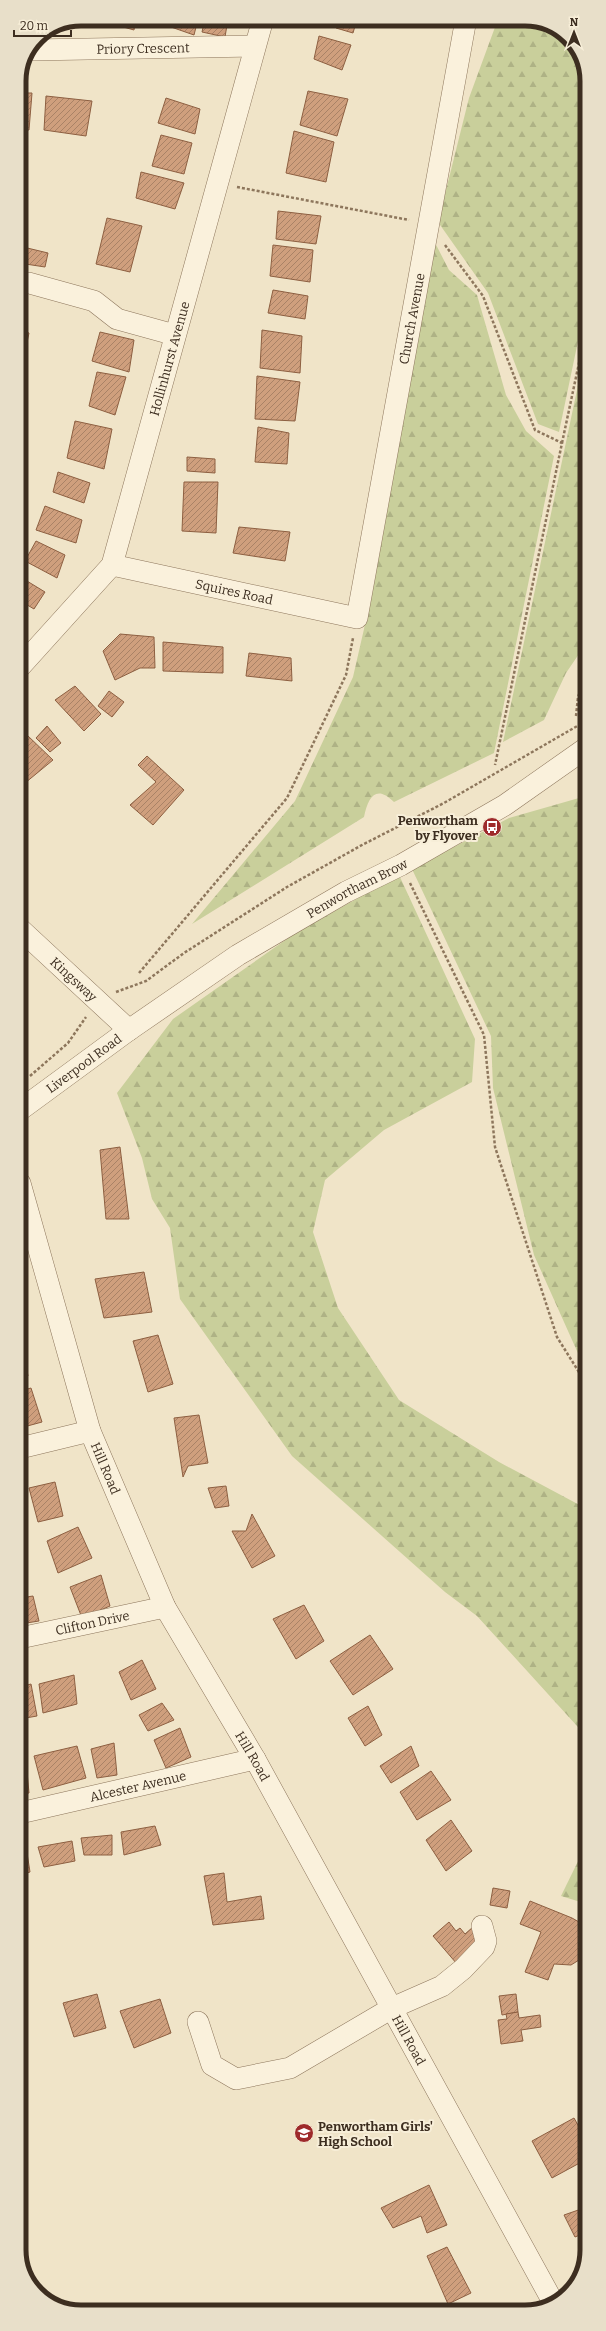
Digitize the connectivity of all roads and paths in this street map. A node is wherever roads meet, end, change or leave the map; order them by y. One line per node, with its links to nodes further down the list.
1 (260, 26): 3 (street, Hollinhurst Avenue)
2 (465, 26): 6 (street, Church Avenue)
3 (255, 46): 4 (street, Priory Crescent); 5 (street, Hollinhurst Avenue)
4 (36, 50)
5 (217, 184): 6 (path); 8 (street, Hollinhurst Avenue)
6 (428, 224): 10 (path); 12 (street, Church Avenue)
7 (29, 284): 8 (street)
8 (175, 335): 11 (street, Hollinhurst Avenue)
9 (580, 358): 10 (path)
10 (562, 443): 18 (path)
11 (112, 565): 12 (street, Squires Road); 13 (street, Hollinhurst Avenue)
12 (357, 618): 21 (path)
13 (26, 660)
14 (580, 692): 15 (path)
15 (576, 716)
16 (580, 724): 22 (path)
17 (580, 752): 19 (street, Penwortham Brow)
18 (495, 765)
19 (401, 865): 23 (street, Penwortham Brow); 27 (path)
20 (26, 933): 22 (street, Kingsway)
21 (139, 973)
22 (103, 1004): 23 (street, Kingsway); 24 (path)
23 (129, 1030): 25 (street, Liverpool Road)
24 (26, 1080)
25 (26, 1106)
26 (26, 1204): 28 (street, Hill Road)
27 (580, 1376)
28 (90, 1431): 29 (street); 30 (street, Hill Road)
29 (26, 1447)
30 (165, 1607): 31 (street, Clifton Drive); 32 (street, Hill Road)
31 (26, 1637)
32 (255, 1759): 33 (street, Alcester Avenue); 35 (street, Hill Road)
33 (26, 1812)
34 (482, 1926): 35 (street)
35 (392, 2008): 36 (street); 37 (street, Hill Road)
36 (198, 2022)
37 (551, 2298)

